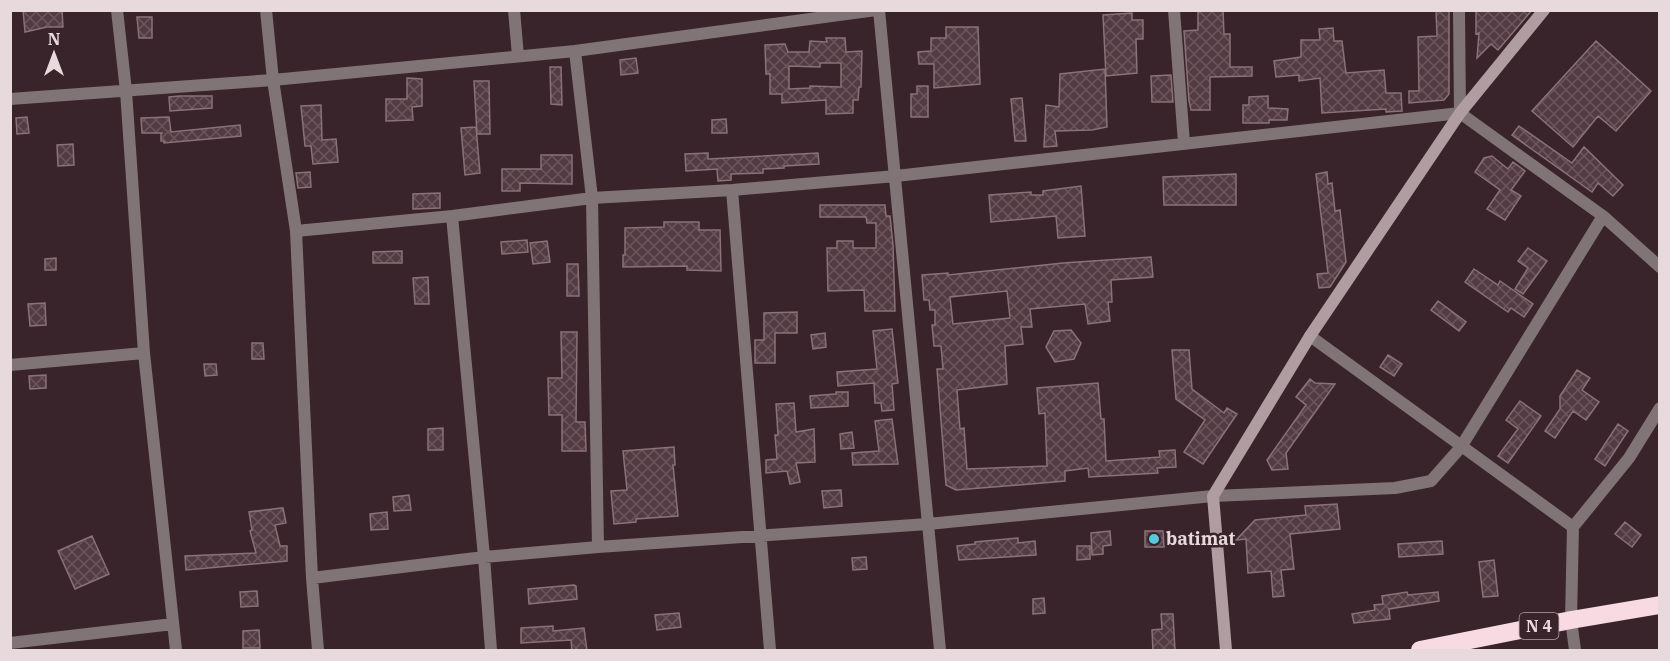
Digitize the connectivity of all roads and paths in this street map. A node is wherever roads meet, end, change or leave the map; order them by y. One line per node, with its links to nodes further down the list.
1 (117, 10): 11 (street)
2 (266, 10): 10 (street)
3 (514, 10): 9 (street)
4 (877, 10): 8 (street); 15 (street)
5 (1174, 10): 14 (street)
6 (1459, 10): 13 (street)
7 (1544, 10): 13 (main road)
8 (575, 51): 9 (street); 17 (street)
9 (518, 56): 10 (street)
10 (273, 80): 11 (street); 20 (street)
11 (126, 91): 12 (street); 23 (street)
12 (10, 99)
13 (1460, 112): 14 (street); 19 (street); 22 (main road)
14 (1184, 142): 15 (street)
15 (896, 176): 16 (street); 28 (street)
16 (732, 190): 17 (street); 30 (street)
17 (592, 198): 18 (street); 31 (street)
18 (452, 216): 20 (street); 32 (street)
19 (1603, 216): 21 (street); 26 (street)
20 (296, 231): 33 (street)
21 (1659, 267)
22 (1310, 336): 26 (street); 27 (main road)
23 (144, 353): 24 (street); 36 (street)
24 (10, 365)
25 (1659, 408): 29 (street)
26 (1461, 447): 27 (street); 29 (street)
27 (1213, 496): 28 (street); 43 (main road)
28 (928, 524): 30 (street); 42 (street)
29 (1573, 527): 35 (street)
30 (760, 537): 31 (street); 41 (street)
31 (598, 547): 32 (street)
32 (484, 557): 33 (street); 40 (street)
33 (312, 578): 39 (street)
34 (1659, 605): 35 (highway, N 4)
35 (1571, 620): 44 (highway, N 4); 45 (street)
36 (173, 624): 37 (street); 38 (street)
37 (10, 642)
38 (176, 651)
39 (318, 651)
40 (491, 651)
41 (770, 651)
42 (940, 651)
43 (1226, 651)
44 (1419, 651)
45 (1575, 651)

